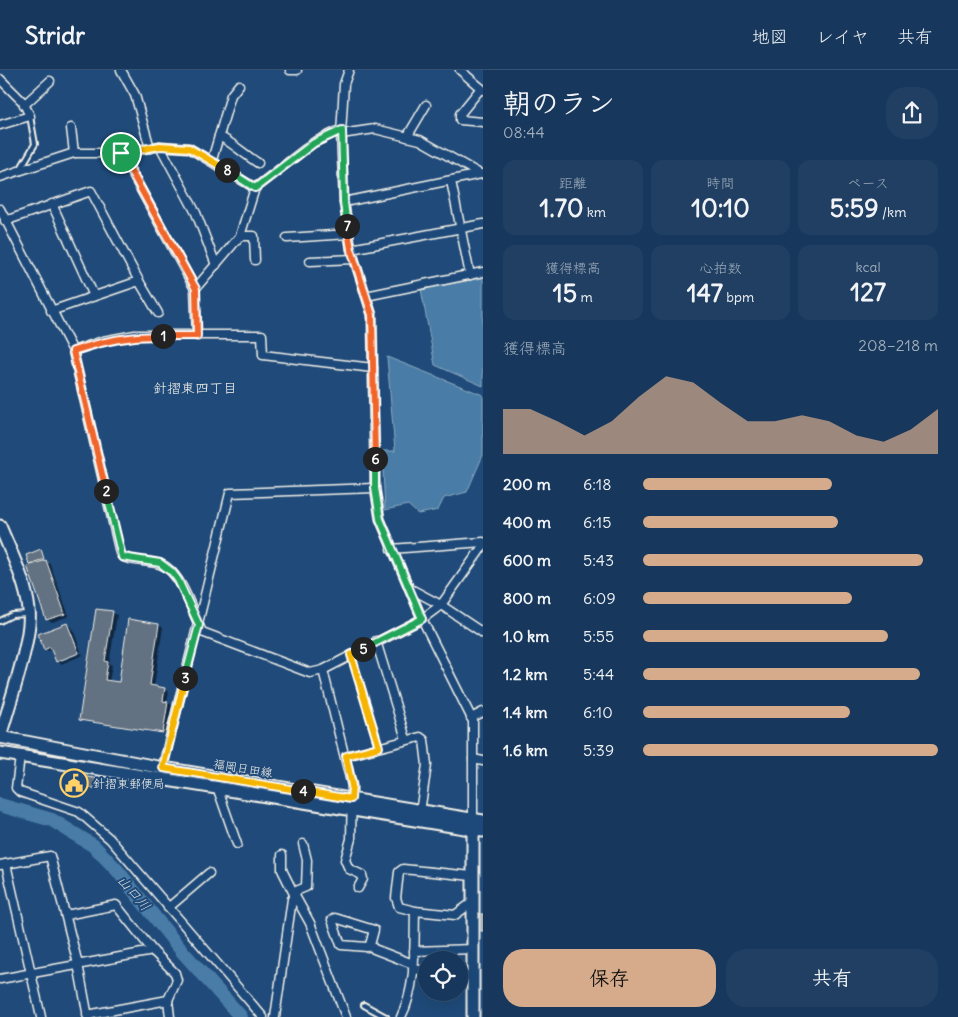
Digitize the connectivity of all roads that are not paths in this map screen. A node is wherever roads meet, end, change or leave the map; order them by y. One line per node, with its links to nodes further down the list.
1 (120, 70): 20 (street)
2 (290, 70): 3 (street)
3 (297, 70)
4 (349, 70): 16 (street)
5 (460, 70): 9 (street)
6 (0, 79): 10 (street)
7 (50, 81): 10 (street)
8 (239, 85): 17 (street)
9 (481, 85): 13 (street)
10 (24, 104): 12 (street)
11 (426, 105): 18 (street)
12 (30, 116): 14 (street); 25 (lane)
13 (483, 122)
14 (0, 125)
15 (71, 128): 21 (street)
16 (342, 132): 18 (street); 29 (street); 30 (street)
17 (219, 136): 23 (street); 24 (street)
18 (406, 137): 26 (street)
19 (160, 146): 20 (street); 23 (street); 43 (street)
20 (150, 148): 22 (street)
21 (74, 153): 22 (street); 25 (street)
22 (121, 153): 47 (street)
23 (212, 160): 29 (street)
24 (258, 163)
25 (19, 172): 27 (street)
26 (482, 174): 28 (street)
27 (0, 177)
28 (452, 181): 30 (street); 35 (street)
29 (255, 188): 37 (street)
30 (344, 202): 36 (street)
31 (52, 204): 33 (street); 46 (street); 48 (street)
32 (0, 210): 33 (street)
33 (5, 221): 50 (street)
34 (483, 224): 35 (street)
35 (460, 228): 39 (street); 45 (street)
36 (349, 234): 38 (street); 39 (street)
37 (240, 236): 41 (street); 43 (street)
38 (287, 238)
39 (351, 249): 40 (street)
40 (354, 259): 42 (street); 49 (street)
41 (255, 260)
42 (310, 262)
43 (216, 265): 47 (street)
44 (483, 272): 45 (street)
45 (470, 274): 49 (street)
46 (139, 280): 48 (street); 51 (street)
47 (196, 289): 52 (street)
48 (94, 296): 50 (street)
49 (366, 296): 54 (street)
50 (51, 311): 53 (street)
51 (158, 313)
52 (197, 336): 53 (street); 54 (street)
53 (73, 351): 64 (street)
54 (373, 368): 55 (street)
55 (375, 488): 58 (street); 64 (street)
56 (0, 526): 61 (main road)
57 (483, 544): 58 (street); 60 (street)
58 (391, 549): 59 (street)
59 (409, 588): 60 (street); 62 (street)
60 (441, 605): 62 (street); 65 (street)
61 (30, 614): 63 (lane); 71 (main road)
62 (422, 619): 66 (street); 70 (street)
63 (0, 620)
64 (199, 625): 68 (street); 79 (street)
65 (483, 633)
66 (376, 641): 67 (street); 72 (street)
67 (351, 655): 68 (street); 73 (lane)
68 (323, 670): 75 (street)
69 (483, 712): 70 (street)
70 (472, 718): 77 (street)
71 (0, 737): 79 (main road, 福岡日田線)
72 (406, 739): 73 (street); 82 (street)
73 (379, 747): 75 (street)
74 (0, 753): 76 (main road, 福岡日田線)
75 (346, 756): 81 (street)
76 (20, 757): 79 (main road, 福岡日田線); 93 (street)
77 (473, 759): 78 (street); 83 (street)
78 (483, 761)
79 (162, 773): 80 (main road, 福岡日田線)
80 (217, 782): 81 (main road, 福岡日田線); 84 (street)
81 (351, 804): 82 (main road, 福岡日田線); 83 (main road, 福岡日田線); 90 (street)
82 (420, 812): 83 (main road, 福岡日田線)
83 (478, 825): 89 (main road)
84 (236, 844)
85 (303, 844): 91 (street)
86 (282, 855): 91 (street)
87 (3, 864): 95 (street); 103 (street)
88 (209, 873): 93 (street)
89 (472, 876): 92 (main road); 94 (street)
90 (358, 888)
91 (295, 896): 113 (street); 114 (street)
92 (473, 902): 94 (street); 97 (main road)
93 (168, 908): 112 (street)
94 (415, 911): 98 (street)
95 (66, 915): 99 (street); 100 (street)
96 (370, 945): 96 (street); 101 (street)
97 (473, 949): 98 (street); 105 (main road)
98 (414, 950): 101 (street)
99 (153, 951): 100 (street); 107 (street)
100 (78, 964): 103 (street); 109 (street)
101 (413, 967): 102 (street); 116 (street)
102 (418, 969)
103 (32, 973): 106 (street); 110 (street)
104 (468, 976): 105 (street)
105 (473, 977): 117 (main road)
106 (0, 979)
107 (168, 1000): 109 (street); 111 (street)
108 (364, 1005): 115 (lane)
109 (88, 1016)
110 (41, 1017)
111 (170, 1017)
112 (263, 1017)
113 (275, 1017)
114 (346, 1017)
115 (386, 1017)
116 (401, 1017)
117 (473, 1017)

